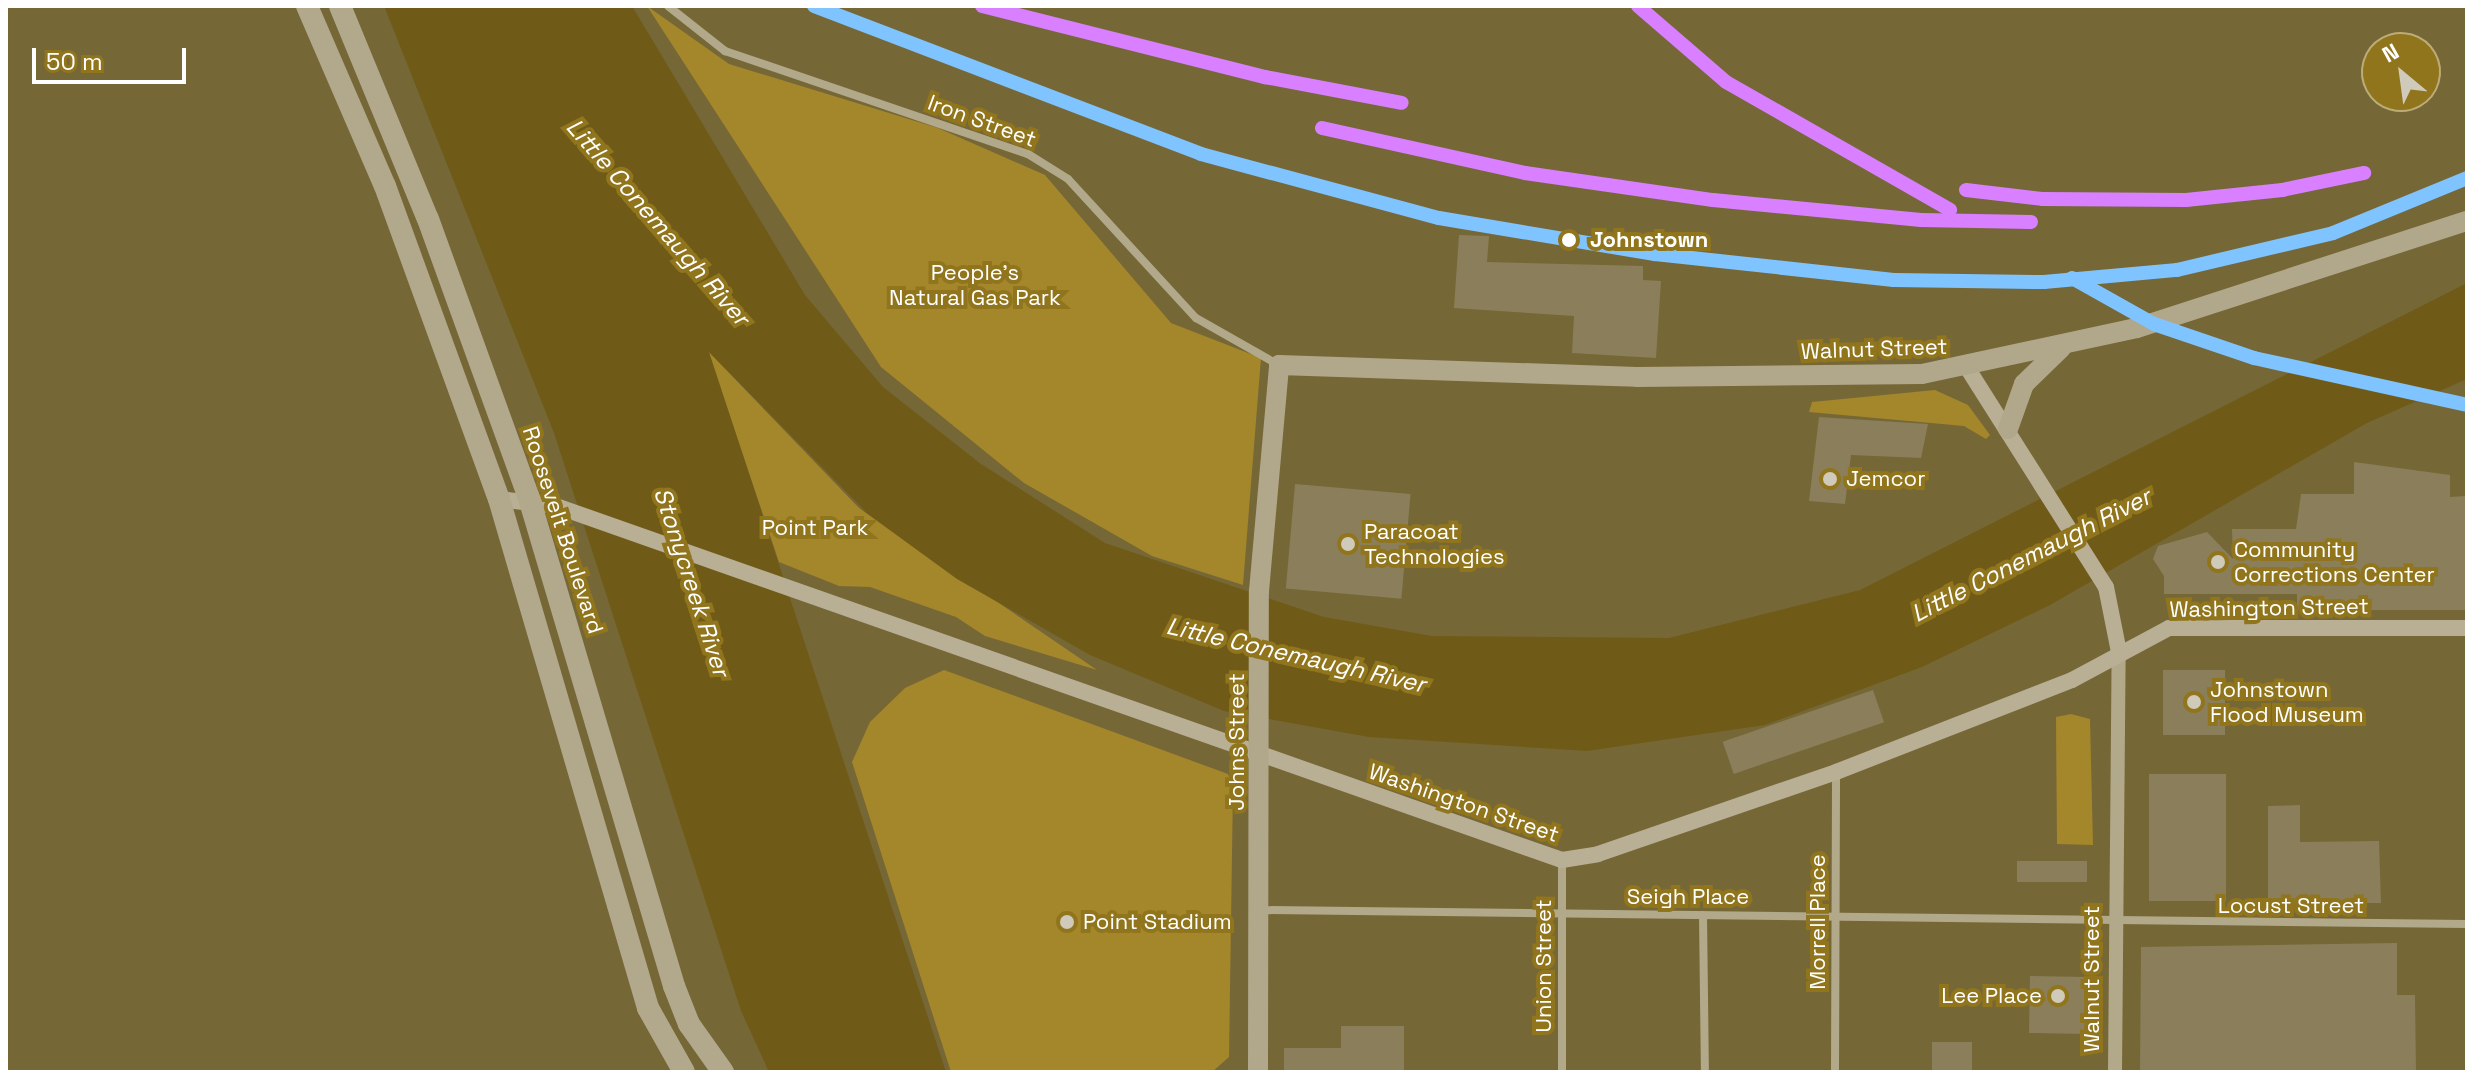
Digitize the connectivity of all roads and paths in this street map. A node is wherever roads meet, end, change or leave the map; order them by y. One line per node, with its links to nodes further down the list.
1 (307, 6): 10 (highway)
2 (340, 6): 9 (highway, Roosevelt Boulevard)
3 (668, 6): 6 (street, Iron Street)
4 (2467, 221): 5 (main road, bridge)
5 (2064, 345): 7 (main road); 8 (main road)
6 (1279, 365): 7 (main road, Walnut Street); 13 (main road, Johns Street)
7 (1968, 369): 8 (main road, Walnut Street)
8 (2008, 429): 12 (main road, Walnut Street)
9 (529, 498): 10 (main road, Washington Street); 13 (main road, Washington Street); 23 (highway, Roosevelt Boulevard)
10 (499, 499): 22 (highway)
11 (2467, 628): 12 (main road, Washington Street)
12 (2119, 652): 14 (main road, Washington Street); 20 (street, Walnut Street)
13 (1262, 754): 15 (main road, Washington Street); 16 (main road, Johns Street)
14 (1836, 772): 15 (main road, Washington Street); 19 (street, Morrell Place)
15 (1562, 860): 17 (street, Union Street)
16 (1260, 910): 17 (street, Seigh Place); 24 (main road, Johns Street)
17 (1562, 915): 18 (street, Seigh Place); 25 (street, Union Street)
18 (1703, 915): 19 (street, Seigh Place); 26 (street)
19 (1837, 915): 20 (street, Seigh Place); 27 (street, Morrell Place)
20 (2116, 921): 21 (street, Locust Street); 28 (street, Walnut Street)
21 (2467, 924)
22 (684, 1072)
23 (723, 1072)
24 (1258, 1072)
25 (1562, 1072)
26 (1705, 1072)
27 (1835, 1072)
28 (2115, 1072)

